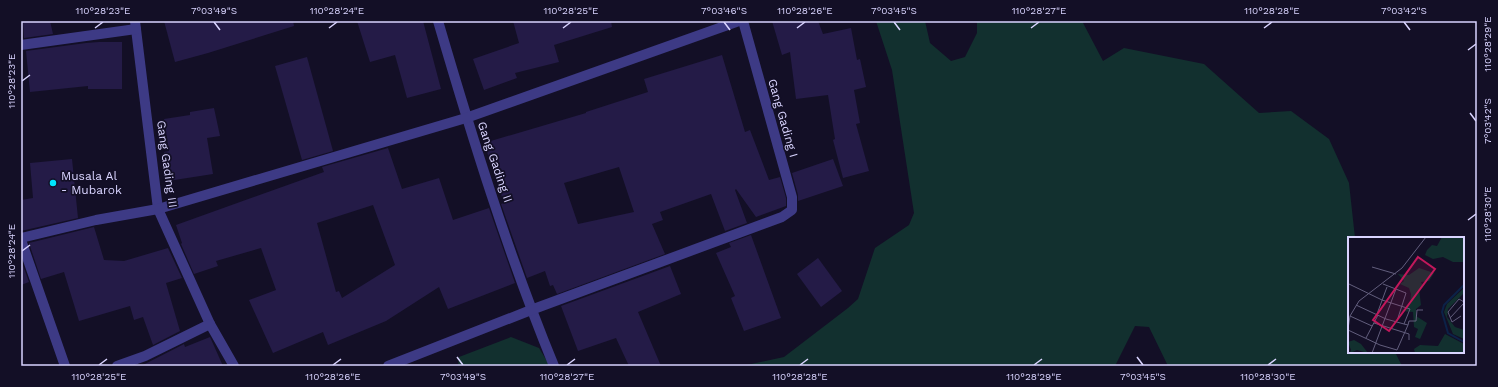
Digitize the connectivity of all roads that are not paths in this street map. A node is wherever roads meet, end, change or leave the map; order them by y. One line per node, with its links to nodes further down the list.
1 (438, 21): 6 (street, Gang Gading II)
2 (739, 21): 6 (street)
3 (743, 21): 9 (street, Gang Gading I)
4 (135, 25): 5 (street); 7 (street, Gang Gading III)
5 (21, 45)
6 (466, 118): 7 (street); 9 (street, Gang Gading II)
7 (158, 209): 8 (street); 10 (street, Gang Gading III)
8 (21, 239): 11 (street)
9 (531, 310): 14 (street); 15 (street, Gang Gading II)
10 (210, 324): 12 (street); 13 (street, Gang Gading III)
11 (65, 366)
12 (117, 366)
13 (234, 366)
14 (388, 366)
15 (554, 366)

